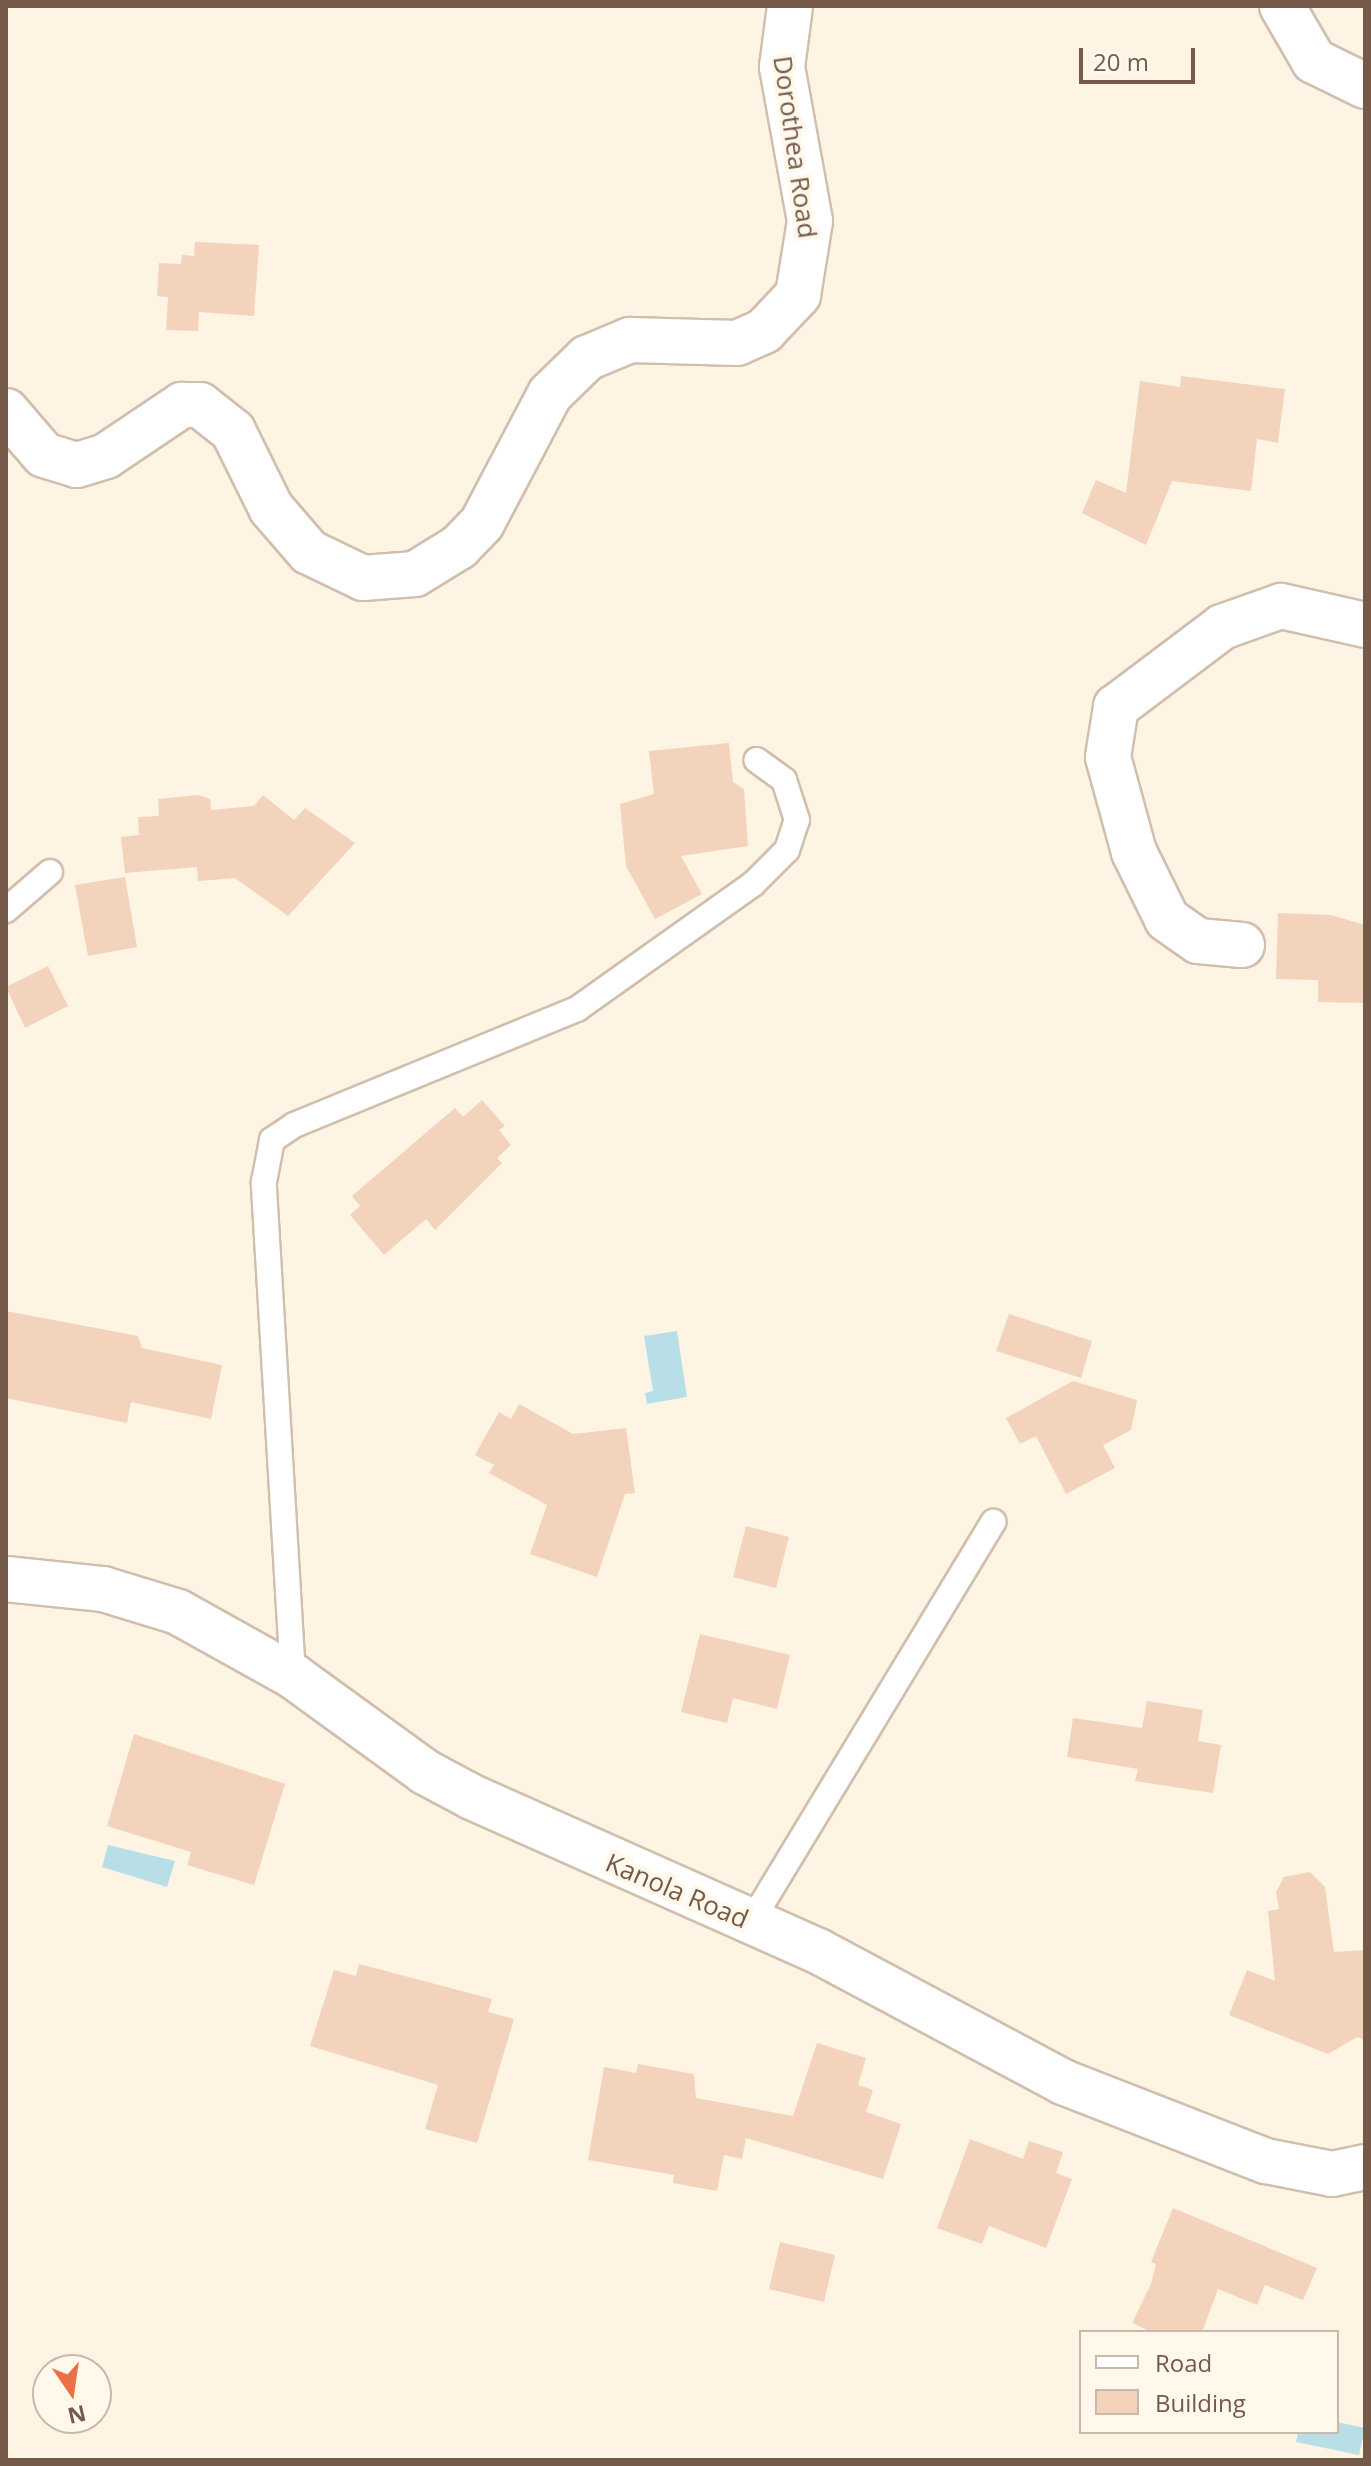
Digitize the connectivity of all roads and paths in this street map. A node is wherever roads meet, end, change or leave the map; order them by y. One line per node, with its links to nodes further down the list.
1 (790, 6): 4 (street, Dorothea Road)
2 (1282, 6): 3 (street)
3 (1365, 86)
4 (6, 411)
5 (1365, 625): 9 (street)
6 (756, 760): 12 (lane)
7 (50, 872): 8 (lane)
8 (6, 910)
9 (1242, 945)
10 (993, 1522): 13 (lane)
11 (6, 1579): 12 (street, Kanola Road)
12 (293, 1676): 13 (street, Kanola Road)
13 (751, 1922): 14 (street, Kanola Road)
14 (1365, 2167)

